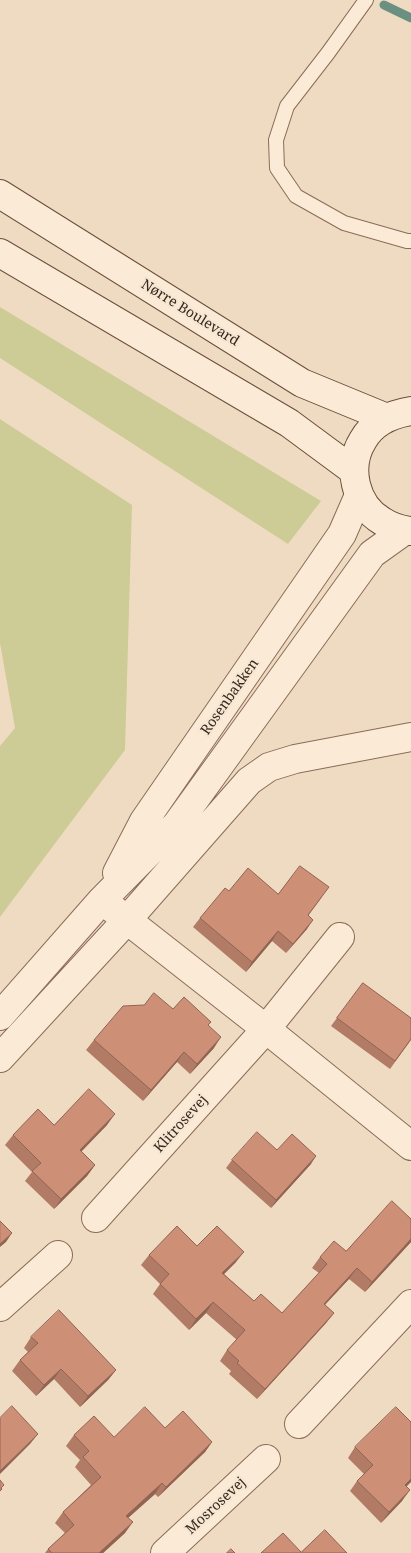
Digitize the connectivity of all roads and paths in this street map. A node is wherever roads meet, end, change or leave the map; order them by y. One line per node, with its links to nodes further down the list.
1 (366, 0): 3 (lane)
2 (0, 194): 5 (street, Nørre Boulevard)
3 (411, 241)
4 (0, 254): 6 (street)
5 (399, 414): 6 (street, Rosenbakken)
6 (357, 483): 7 (street); 9 (street, Rosenbakken)
7 (407, 531): 9 (street, Rosenbakken)
8 (411, 737): 10 (street)
9 (102, 900): 10 (street); 12 (street, Rosenbakken)
10 (127, 920): 13 (street); 14 (street)
11 (340, 937): 13 (street, Klitrosevej)
12 (0, 1016)
13 (266, 1029): 15 (street); 16 (street, Klitrosevej)
14 (0, 1058)
15 (411, 1146)
16 (96, 1218)
17 (58, 1255): 19 (street)
18 (411, 1304): 20 (street)
19 (0, 1307)
20 (299, 1424)
21 (266, 1459): 22 (street, Mosrosevej)
22 (165, 1553)

